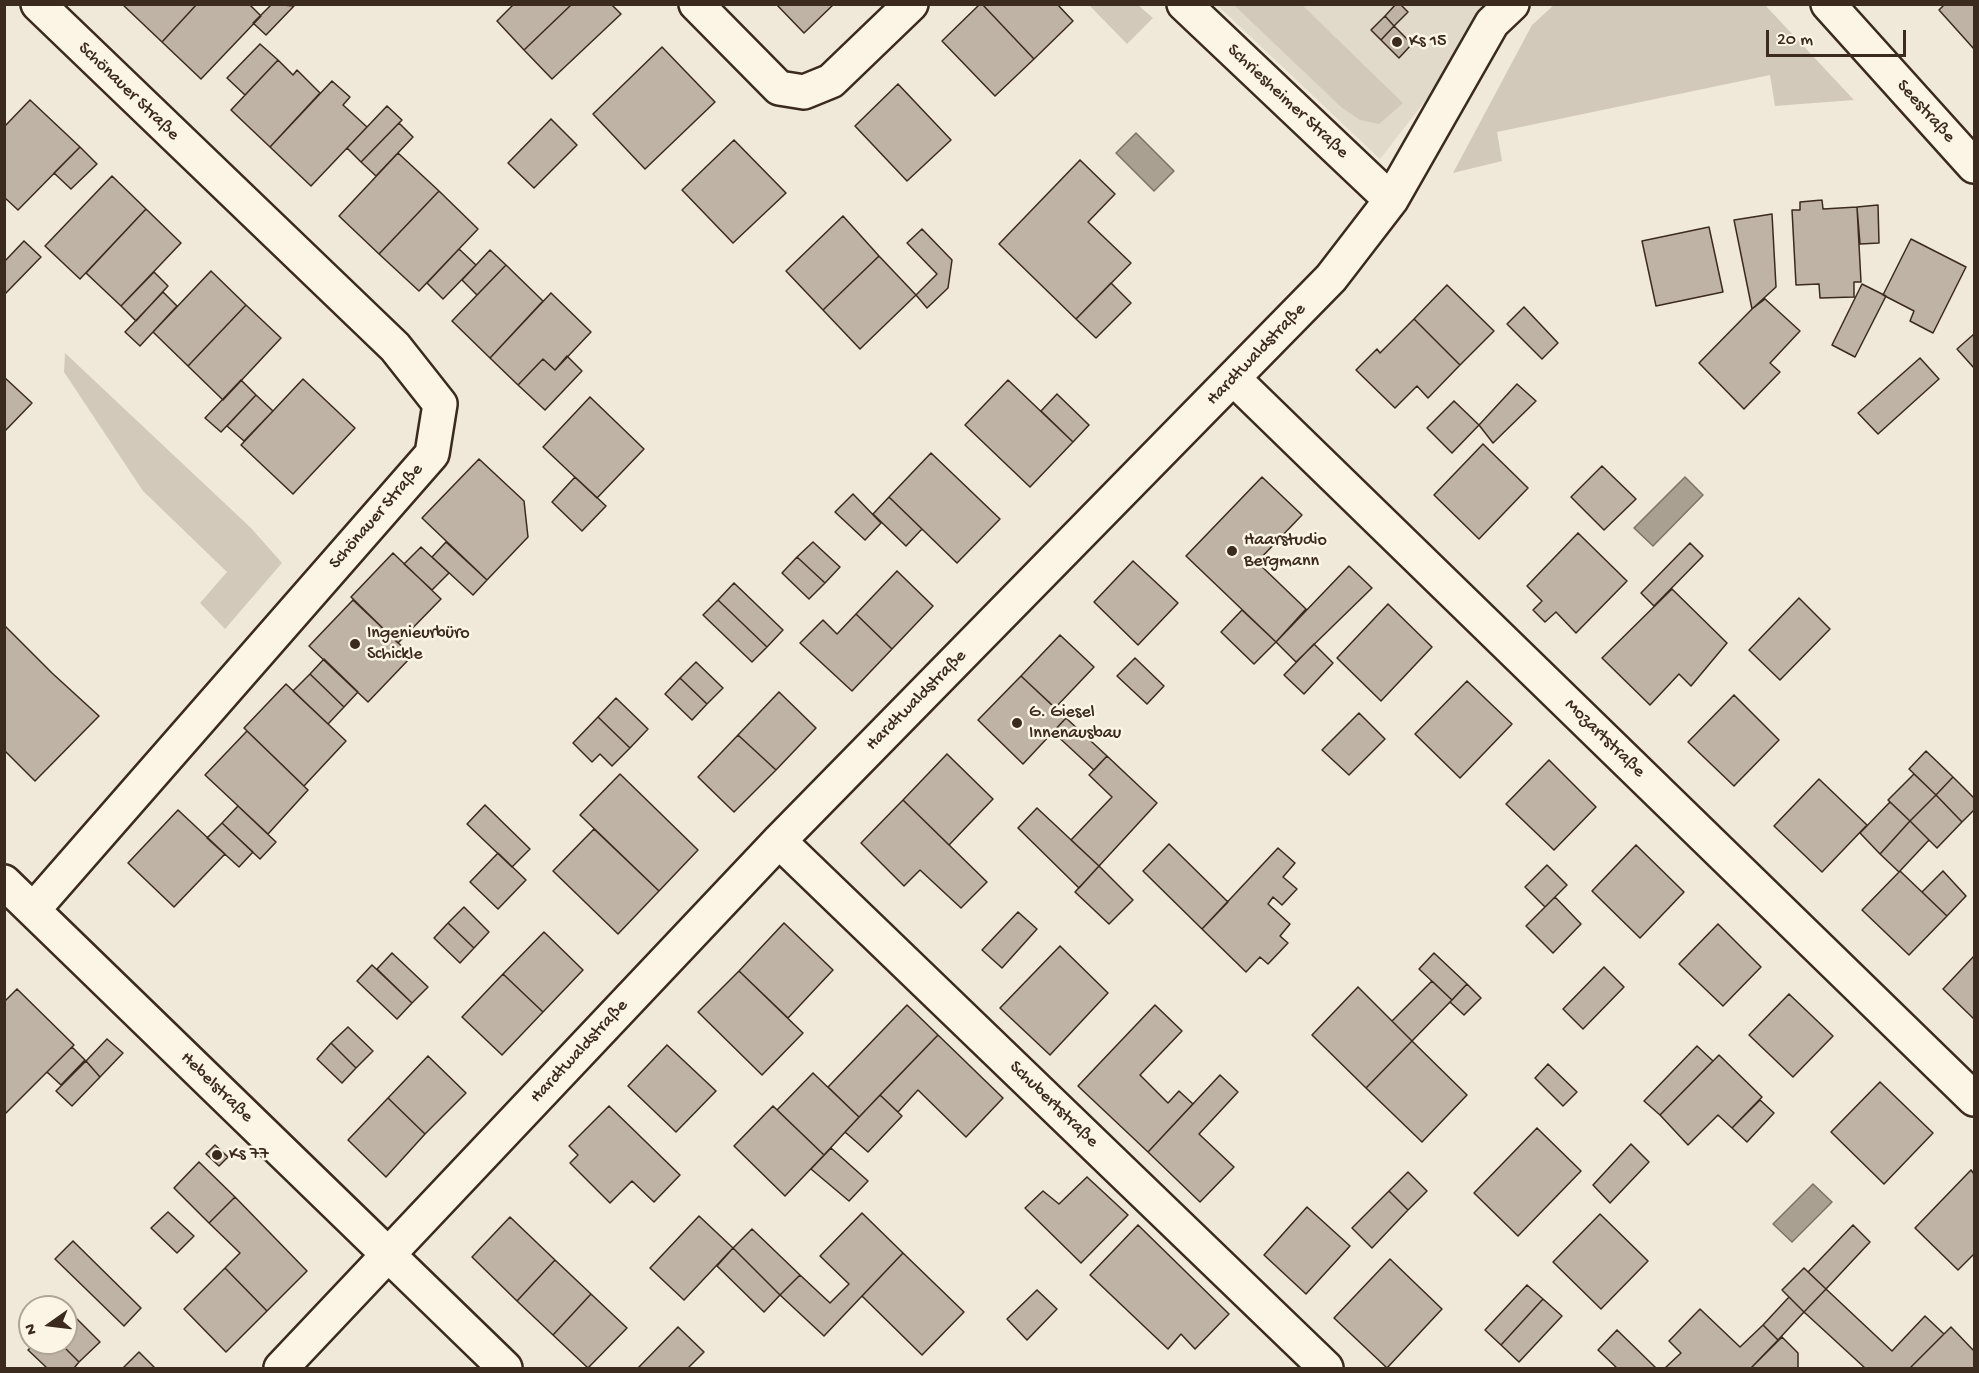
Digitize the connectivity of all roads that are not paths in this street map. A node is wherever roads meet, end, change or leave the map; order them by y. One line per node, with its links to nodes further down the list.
1 (38, 4): 12 (street, Schönauer Straße)
2 (696, 4): 3 (street)
3 (911, 4)
4 (1184, 4): 8 (street, Schriesheimer Straße)
5 (1512, 4): 8 (street, Hardtwaldstraße)
6 (1828, 4): 7 (street, Seestraße)
7 (1974, 166)
8 (1391, 200): 9 (street, Hardtwaldstraße)
9 (1234, 380): 10 (street, Hardtwaldstraße); 13 (street, Mozartstraße)
10 (779, 841): 14 (street, Hardtwaldstraße); 17 (street, Schubertstraße)
11 (4, 882): 12 (street, Hebelstraße)
12 (33, 910): 14 (street, Hebelstraße)
13 (1974, 1099)
14 (389, 1256): 15 (street, Hardtwaldstraße); 16 (street, Hebelstraße)
15 (281, 1368)
16 (505, 1368)
17 (1326, 1368)

